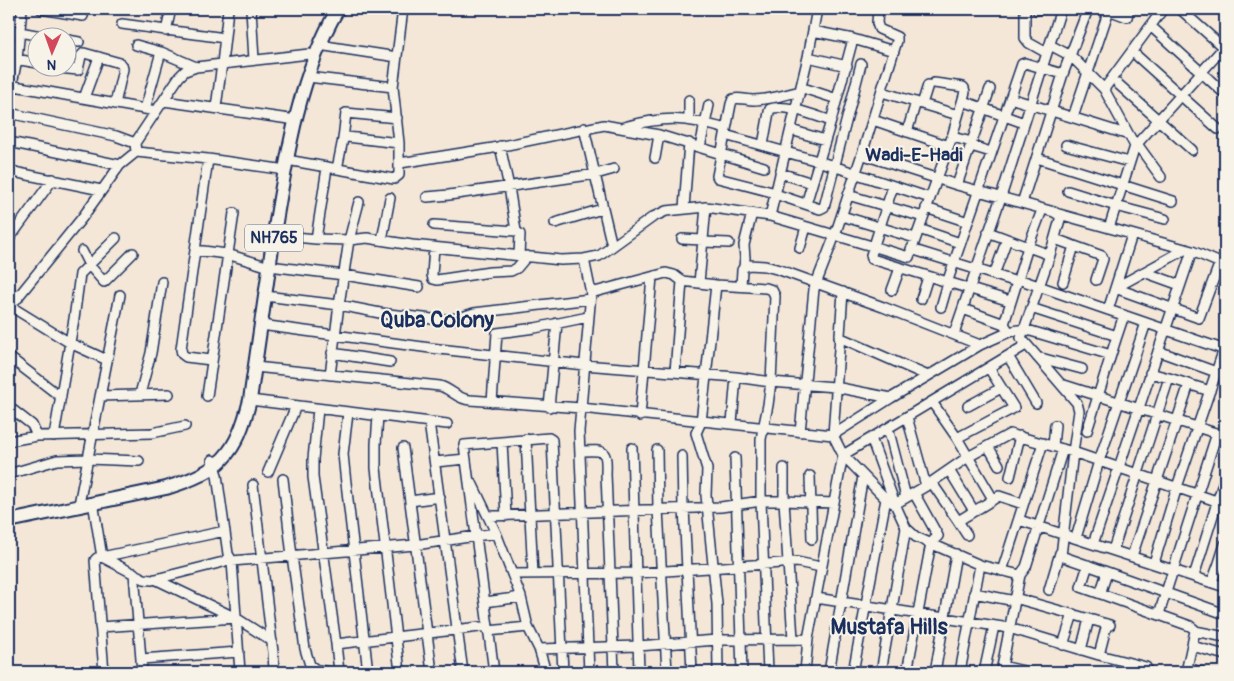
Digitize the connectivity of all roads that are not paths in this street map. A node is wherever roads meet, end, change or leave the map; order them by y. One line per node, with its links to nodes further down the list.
1 (22, 9): 24 (street)
2 (41, 9): 18 (street)
3 (171, 9): 21 (street)
4 (228, 9): 26 (street)
5 (251, 9): 40 (street)
6 (330, 9): 30 (highway, NH765)
7 (338, 9): 30 (highway, NH765)
8 (403, 9): 34 (street)
9 (817, 9): 23 (street)
10 (878, 9): 33 (street)
11 (1025, 9): 31 (street)
12 (1061, 9): 31 (street)
13 (1088, 9): 35 (street)
14 (1107, 9): 15 (street); 49 (street)
15 (1130, 9)
16 (1163, 9): 56 (street)
17 (1180, 9): 29 (street)
18 (83, 16)
19 (122, 24): 21 (street)
20 (9, 30): 24 (street)
21 (166, 30): 26 (street)
22 (1155, 30): 48 (street)
23 (813, 31): 27 (street); 38 (street)
24 (20, 32): 25 (street); 39 (street)
25 (28, 34)
26 (224, 38): 42 (street)
27 (853, 39): 33 (street); 44 (street)
28 (136, 45): 32 (street)
29 (1225, 48): 48 (street)
30 (314, 49): 34 (street); 40 (street); 51 (highway, NH765); 83 (highway, NH765)
31 (1048, 49): 35 (street); 46 (street)
32 (161, 52): 45 (street); 73 (street)
33 (894, 52): 58 (street)
34 (397, 56): 54 (street)
35 (1071, 56): 49 (street); 50 (street)
36 (1137, 56): 60 (street)
37 (99, 57): 47 (street); 62 (street); 69 (street)
38 (808, 57): 44 (street); 57 (street)
39 (13, 58): 41 (street); 53 (street)
40 (254, 60): 42 (street)
41 (28, 61)
42 (222, 64): 45 (street); 72 (street)
43 (861, 64): 125 (street)
44 (847, 66): 64 (street)
45 (196, 67): 66 (street)
46 (1043, 68): 50 (street); 63 (street); 70 (street)
47 (78, 70)
48 (1202, 72): 59 (street); 60 (street)
49 (1088, 73): 56 (street); 81 (street)
50 (1063, 74): 76 (street)
51 (308, 77): 54 (street); 83 (highway, NH765)
52 (1118, 84): 87 (street)
53 (10, 85): 61 (street); 62 (street)
54 (393, 87): 82 (street)
55 (990, 89): 75 (street)
56 (1104, 89): 97 (street)
57 (803, 90): 64 (street); 74 (street); 94 (street)
58 (882, 92): 68 (street); 85 (street)
59 (1225, 94)
60 (1180, 96): 87 (street); 93 (street)
61 (9, 98)
62 (84, 98): 69 (street)
63 (1010, 98): 70 (street); 80 (street)
64 (836, 99): 86 (street)
65 (689, 100): 84 (street)
66 (164, 101): 72 (street); 77 (street)
67 (962, 101): 68 (street); 75 (street); 79 (street)
68 (919, 103): 79 (street); 95 (street)
69 (115, 104): 73 (street)
70 (1031, 104): 76 (street); 89 (street)
71 (709, 105): 88 (street)
72 (216, 107): 83 (street)
73 (145, 109): 77 (street)
74 (795, 110): 86 (street); 92 (street); 105 (street)
75 (983, 110): 80 (street); 104 (street)
76 (1052, 110): 81 (street); 118 (street)
77 (156, 111): 111 (street)
78 (9, 113): 111 (street)
79 (958, 115): 98 (street)
80 (1004, 116): 89 (street); 115 (street)
81 (1073, 116): 97 (street)
82 (396, 118): 99 (street); 102 (street)
83 (293, 119): 124 (highway, NH765)
84 (689, 120): 88 (street); 91 (street)
85 (872, 120): 95 (street); 113 (street)
86 (831, 121): 100 (street)
87 (1158, 121): 107 (street); 112 (street)
88 (705, 123): 94 (street); 110 (street)
89 (1024, 123): 148 (street)
90 (584, 128): 91 (street); 108 (street); 132 (street)
91 (621, 128): 96 (street)
92 (790, 130): 100 (street); 114 (street)
93 (1218, 130)
94 (725, 132): 105 (street); 116 (street)
95 (907, 132): 109 (street)
96 (659, 135): 103 (street); 117 (street)
97 (1129, 135): 107 (street)
98 (952, 137): 104 (street); 109 (street)
99 (343, 139): 102 (street); 128 (street)
100 (825, 140): 120 (street)
101 (9, 142): 123 (street)
102 (399, 143): 122 (street)
103 (688, 143): 110 (street); 158 (street)
104 (972, 144): 115 (street); 138 (street)
105 (763, 145): 114 (street)
106 (1066, 145): 121 (street)
107 (1136, 145): 121 (street); 135 (street)
108 (500, 146): 122 (street); 141 (street)
109 (948, 146): 134 (street)
110 (700, 147): 116 (street)
111 (136, 148): 119 (street); 123 (street)
112 (1192, 150)
113 (863, 151): 133 (street); 134 (street)
114 (786, 152): 120 (street); 131 (street)
115 (992, 152): 143 (street)
116 (720, 153): 126 (street); 145 (street)
117 (655, 158)
118 (1037, 158): 139 (street); 153 (street)
119 (208, 159): 124 (street); 199 (street)
120 (818, 161): 125 (street); 137 (street)
121 (1129, 162): 139 (street)
122 (400, 163): 128 (street)
123 (120, 165): 142 (street)
124 (283, 165): 127 (street); 178 (highway, NH765); 210 (highway, NH765)
125 (834, 166): 133 (street); 154 (street)
126 (764, 167)
127 (327, 168): 128 (street); 183 (street)
128 (337, 169)
129 (614, 169): 132 (street)
130 (9, 171): 136 (street)
131 (780, 173): 137 (street); 145 (street)
132 (596, 174): 141 (street); 160 (street)
133 (856, 174): 140 (street); 146 (street)
134 (937, 178): 138 (street); 150 (street)
135 (1161, 178)
136 (53, 180): 142 (street); 182 (street)
137 (812, 183): 154 (street)
138 (957, 185): 143 (street)
139 (1122, 185): 151 (street); 155 (street)
140 (893, 186): 150 (street); 157 (street)
141 (510, 187): 147 (street); 175 (street)
142 (101, 190): 240 (street)
143 (978, 191): 148 (street); 170 (street)
144 (1068, 191): 155 (street)
145 (775, 194): 154 (street); 165 (street)
146 (848, 196): 157 (street); 166 (street)
147 (427, 197)
148 (1000, 197): 153 (street); 176 (street)
149 (390, 198): 188 (street)
150 (930, 198): 159 (street)
151 (1173, 201)
152 (359, 202): 187 (street)
153 (1022, 203): 161 (street)
154 (806, 204)
155 (1116, 206): 168 (street); 174 (street)
156 (706, 207): 158 (street); 163 (street); 189 (street)
157 (887, 207): 167 (street); 172 (street)
158 (684, 208): 193 (street)
159 (926, 208): 167 (street); 170 (street)
160 (602, 209): 169 (street); 193 (street)
161 (1042, 210): 164 (street); 194 (street)
162 (234, 213): 203 (street)
163 (752, 213): 165 (street); 211 (street)
164 (1059, 214): 174 (street); 186 (street)
165 (770, 216): 173 (street)
166 (842, 216): 172 (street); 179 (street)
167 (923, 217): 177 (street)
168 (1165, 219)
169 (556, 222)
170 (968, 222): 191 (street)
171 (434, 225): 175 (street)
172 (880, 226): 177 (street); 196 (street)
173 (806, 227): 179 (street); 197 (street)
174 (1109, 228): 180 (street)
175 (516, 231): 205 (street)
176 (988, 232): 185 (street); 213 (street)
177 (917, 233): 191 (street); 198 (street)
178 (274, 235): 183 (street); 210 (highway, NH765)
179 (835, 235): 196 (street); 223 (street)
180 (1132, 235): 200 (street); 232 (street)
181 (116, 238): 209 (street)
182 (9, 239)
183 (316, 239): 187 (street)
184 (682, 239): 189 (street)
185 (1007, 239): 194 (street); 216 (street)
186 (1055, 239): 195 (street); 204 (street)
187 (350, 240): 188 (street); 215 (street)
188 (382, 240): 192 (street)
189 (703, 241): 190 (street); 225 (street)
190 (729, 243)
191 (960, 243): 207 (street)
192 (434, 246): 205 (street); 205 (street)
193 (612, 246): 206 (street)
194 (1028, 246): 204 (street); 219 (street)
195 (1074, 246): 220 (street); 224 (street)
196 (874, 247): 198 (street); 212 (street)
197 (800, 248)
198 (912, 249): 207 (street)
199 (195, 250): 203 (street); 274 (street)
200 (1189, 250): 208 (street); 214 (street); 228 (street)
201 (82, 251): 209 (street)
202 (133, 253): 209 (street)
203 (227, 254): 210 (street); 274 (street)
204 (1050, 255): 230 (street)
205 (523, 256): 206 (street)
206 (584, 259): 239 (street)
207 (954, 262): 213 (street); 226 (street)
208 (1222, 263): 247 (street)
209 (89, 265): 262 (street)
210 (266, 266): 215 (street); 238 (highway, NH765); 362 (highway, NH765)
211 (744, 266): 223 (street); 229 (street)
212 (900, 268): 218 (street); 233 (street)
213 (976, 270): 216 (street); 234 (street)
214 (1144, 272): 228 (street); 232 (street)
215 (344, 275): 231 (street); 243 (street)
216 (994, 275): 219 (street)
217 (652, 276): 221 (street); 239 (street); 281 (street)
218 (928, 277): 226 (street); 241 (street)
219 (1017, 280): 230 (street); 242 (street)
220 (1096, 280)
221 (682, 281): 225 (street); 282 (street)
222 (162, 282): 297 (street)
223 (817, 282): 236 (street); 293 (street)
224 (1063, 282)
225 (699, 283): 227 (street)
226 (948, 283): 234 (street); 245 (street)
227 (716, 285): 229 (street); 285 (street)
228 (1180, 285): 247 (street)
229 (741, 286): 290 (street)
230 (1039, 286): 246 (street); 249 (street)
231 (419, 287)
232 (1115, 288): 247 (street); 249 (street)
233 (892, 290)
234 (969, 290): 242 (street); 248 (street)
235 (9, 291): 240 (street)
236 (843, 292): 258 (street); 261 (street)
237 (120, 295): 273 (street)
238 (265, 296): 243 (street); 254 (highway, NH765)
239 (591, 296): 243 (street); 251 (street)
240 (18, 298): 244 (street)
241 (921, 299)
242 (1010, 301): 255 (street)
243 (339, 305): 259 (street)
244 (10, 307): 262 (street)
245 (941, 307)
246 (1031, 308): 256 (street); 260 (street)
247 (1172, 308): 257 (street)
248 (963, 309): 255 (street); 258 (street)
249 (1108, 310): 250 (street)
250 (1124, 315): 253 (street); 260 (street)
251 (588, 317): 252 (street); 277 (street)
252 (557, 323): 268 (street); 276 (street)
253 (1146, 323): 257 (street); 307 (street)
254 (261, 325): 259 (street); 278 (highway, NH765)
255 (1006, 328): 256 (street); 263 (street)
256 (1024, 328): 264 (street); 269 (street)
257 (1165, 329): 265 (street); 266 (street)
258 (954, 334): 263 (street)
259 (335, 335): 267 (street); 268 (street)
260 (1117, 336): 269 (street)
261 (839, 337): 287 (street); 294 (street)
262 (70, 342): 273 (street); 302 (street)
263 (980, 345): 287 (street)
264 (1026, 345): 270 (street); 271 (street)
265 (1225, 350): 283 (street)
266 (1158, 351): 283 (street); 284 (street)
267 (332, 353): 275 (street); 286 (street)
268 (495, 355): 276 (street); 305 (street)
269 (1111, 355): 301 (street)
270 (1008, 356): 279 (street); 308 (street)
271 (1036, 356): 280 (street); 291 (street)
272 (9, 357): 302 (street)
273 (107, 360): 299 (street)
274 (211, 360): 300 (street)
275 (390, 362)
276 (554, 362): 277 (street); 312 (street)
277 (584, 365): 281 (street); 313 (street)
278 (255, 367): 286 (street); 304 (highway, NH765)
279 (989, 368): 295 (street); 306 (street)
280 (1082, 369)
281 (644, 370): 282 (street); 319 (street)
282 (675, 372): 285 (street)
283 (1216, 372): 296 (street)
284 (1150, 373): 289 (street); 315 (street)
285 (706, 374): 288 (street); 323 (street)
286 (330, 375): 305 (street)
287 (928, 376): 303 (street)
288 (736, 377): 290 (street); 324 (street)
289 (1169, 378): 292 (street); 317 (street)
290 (770, 382): 293 (street); 328 (street)
291 (1060, 384): 301 (street); 352 (street)
292 (1189, 384): 296 (street); 321 (street)
293 (804, 385): 294 (street); 332 (street)
294 (835, 387): 303 (street); 334 (street)
295 (1001, 388): 310 (street); 340 (street)
296 (1210, 391): 330 (street)
297 (140, 394): 298 (street); 299 (street)
298 (169, 394)
299 (100, 396): 333 (street)
300 (207, 396)
301 (1097, 396): 307 (street); 331 (street)
302 (61, 397): 337 (street)
303 (891, 398): 334 (street)
304 (250, 400): 309 (street); 362 (highway, NH765)
305 (492, 402): 312 (street)
306 (932, 402): 320 (street); 340 (street)
307 (1118, 402): 315 (street); 360 (street)
308 (1036, 403)
309 (296, 406): 314 (street); 367 (street)
310 (968, 406)
311 (9, 407): 336 (street)
312 (549, 407): 313 (street)
313 (581, 408): 319 (street); 351 (street)
314 (318, 409): 316 (street); 429 (street)
315 (1138, 409): 317 (street); 365 (street)
316 (348, 412): 318 (street); 427 (street)
317 (1158, 415): 321 (street); 369 (street)
318 (378, 416): 322 (street); 425 (street)
319 (640, 416): 323 (street)
320 (907, 417): 329 (street); 377 (street)
321 (1177, 420): 330 (street); 376 (street)
322 (429, 422): 325 (street); 361 (street)
323 (700, 422): 324 (street); 396 (street)
324 (732, 423): 328 (street)
325 (447, 424)
326 (1056, 425): 346 (street)
327 (186, 426): 333 (street)
328 (764, 426): 332 (street); 387 (street)
329 (888, 428): 339 (street); 381 (street)
330 (1198, 428): 335 (street); 379 (street)
331 (1087, 431)
332 (800, 432): 334 (street)
333 (93, 435): 337 (street); 357 (street)
334 (833, 435): 353 (street)
335 (1221, 435): 380 (street)
336 (38, 436): 337 (street); 342 (street)
337 (54, 436)
338 (1020, 436): 344 (street); 345 (street); 373 (street)
339 (871, 438): 353 (street); 394 (street)
340 (957, 438): 355 (street)
341 (526, 440): 343 (street); 404 (street); 405 (street)
342 (9, 441)
343 (502, 442): 358 (street); 407 (street)
344 (1043, 443): 346 (street); 395 (street)
345 (988, 446): 355 (street); 363 (street)
346 (1053, 446): 349 (street)
347 (403, 448): 386 (street)
348 (632, 448): 399 (street)
349 (1063, 449): 352 (street); 411 (street)
350 (657, 450): 398 (street)
351 (581, 452): 401 (street); 402 (street)
352 (1073, 452): 360 (street); 415 (street)
353 (843, 455): 372 (street); 392 (street)
354 (682, 456): 397 (street)
355 (968, 457): 366 (street); 385 (street)
356 (735, 458): 393 (street)
357 (88, 459): 359 (street); 368 (street); 383 (street)
358 (466, 459): 361 (street); 370 (street)
359 (139, 461)
360 (1098, 461): 365 (street); 418 (street)
361 (435, 462): 382 (street)
362 (213, 463): 383 (highway, NH765); 389 (highway, NH765); 413 (street)
363 (1000, 465)
364 (784, 468): 388 (street)
365 (1118, 468): 369 (street); 422 (street)
366 (950, 470): 377 (street); 400 (street)
367 (268, 472)
368 (9, 474)
369 (1137, 474): 376 (street); 426 (street)
370 (469, 476): 406 (street); 417 (street)
371 (810, 476): 390 (street)
372 (863, 476): 384 (street); 470 (street)
373 (1010, 477)
374 (1225, 477): 391 (street)
375 (284, 479): 431 (street)
376 (1157, 481): 379 (street); 432 (street)
377 (929, 484): 381 (street); 408 (street)
378 (253, 485): 434 (street)
379 (1177, 487): 380 (street); 438 (street)
380 (1197, 494): 391 (street); 446 (street)
381 (910, 495): 394 (street); 421 (street)
382 (440, 497): 386 (street); 420 (street)
383 (80, 499): 403 (highway, NH765)
384 (886, 499): 394 (street); 471 (street)
385 (993, 499): 395 (street); 400 (street)
386 (410, 501): 424 (street)
387 (761, 501): 388 (street); 393 (street); 437 (street)
388 (784, 501): 390 (street); 436 (street)
389 (93, 502): 410 (highway, NH765); 433 (street)
390 (810, 502): 392 (street); 419 (street)
391 (1222, 502): 458 (street)
392 (834, 503): 444 (street)
393 (736, 504): 396 (street); 441 (street)
394 (895, 504): 412 (street)
395 (1023, 504): 409 (street)
396 (707, 507): 397 (street); 443 (street)
397 (684, 508): 398 (street); 445 (street)
398 (658, 509): 399 (street); 447 (street)
399 (634, 510): 401 (street); 453 (street)
400 (974, 511): 408 (street)
401 (607, 512): 402 (street); 450 (street)
402 (582, 513): 404 (street); 452 (street)
403 (9, 514)
404 (556, 514): 405 (street); 451 (street)
405 (531, 515): 407 (street); 456 (street)
406 (489, 516): 407 (street); 414 (street)
407 (506, 516)
408 (958, 520): 416 (street)
409 (1018, 520): 411 (street); 448 (street)
410 (9, 521)
411 (1038, 526): 415 (street); 457 (street)
412 (906, 528): 421 (street); 472 (street)
413 (225, 531): 433 (street); 435 (street)
414 (496, 533): 417 (street); 455 (street)
415 (1064, 534): 418 (street); 428 (street)
416 (966, 535)
417 (476, 536): 420 (street); 469 (street)
418 (1076, 538): 422 (street)
419 (812, 540)
420 (446, 541): 424 (street); 487 (street)
421 (931, 543): 430 (street); 473 (street)
422 (1093, 544): 426 (street)
423 (1225, 544): 439 (street)
424 (415, 545): 425 (street); 489 (street)
425 (385, 548): 427 (street); 490 (street)
426 (1113, 550): 432 (street)
427 (355, 551): 429 (street); 498 (street)
428 (1060, 553): 442 (street); 462 (street)
429 (323, 554): 431 (street); 500 (street)
430 (956, 554): 440 (street); 478 (street)
431 (292, 556): 434 (street); 523 (street)
432 (1132, 556): 438 (street)
433 (102, 557): 454 (street); 483 (street)
434 (262, 559): 435 (street); 497 (street)
435 (230, 560): 459 (street); 477 (street)
436 (788, 563): 437 (street); 444 (street); 492 (street)
437 (763, 564): 441 (street); 491 (street)
438 (1154, 564): 446 (street)
439 (1222, 564): 460 (street)
440 (980, 565): 448 (street); 464 (street)
441 (739, 566): 443 (street); 494 (street)
442 (1088, 566): 449 (street); 465 (street)
443 (714, 567): 445 (street); 496 (street)
444 (822, 567): 467 (street)
445 (688, 569): 447 (street); 499 (street)
446 (1172, 569): 458 (street); 463 (street)
447 (662, 570): 453 (street); 501 (street)
448 (1002, 571): 457 (street)
449 (1104, 571): 463 (street); 465 (street)
450 (609, 572): 452 (street); 453 (street); 505 (street)
451 (559, 573): 452 (street); 456 (street); 507 (street)
452 (585, 573): 508 (street)
453 (637, 573): 503 (street)
454 (134, 574): 459 (street); 481 (street)
455 (512, 574): 456 (street); 466 (street)
456 (533, 574)
457 (1020, 575): 468 (street)
458 (1194, 576): 460 (street)
459 (155, 580): 477 (street)
460 (1212, 582): 461 (street)
461 (1225, 587)
462 (1049, 590)
463 (1166, 592): 475 (street); 476 (street)
464 (974, 593): 468 (street); 480 (street)
465 (1104, 596): 475 (street)
466 (522, 597): 469 (street); 484 (street)
467 (816, 598): 470 (street); 495 (street)
468 (1015, 599): 474 (street); 485 (street)
469 (485, 602): 486 (street)
470 (842, 602): 471 (street); 541 (street)
471 (866, 606): 472 (street); 542 (street)
472 (892, 610): 473 (street); 543 (street)
473 (918, 614): 478 (street); 544 (street)
474 (1073, 614): 479 (street); 502 (street)
475 (1159, 614): 488 (street)
476 (1225, 614)
477 (236, 618): 481 (street); 497 (street); 510 (street)
478 (944, 619): 480 (street); 545 (street)
479 (1090, 619): 509 (street); 511 (street)
480 (969, 622): 482 (street); 546 (street)
481 (138, 625): 483 (street); 513 (street)
482 (994, 626): 485 (street); 515 (street)
483 (100, 627): 519 (street)
484 (528, 627): 486 (street); 506 (street)
485 (1009, 628): 502 (street); 516 (street)
486 (488, 629): 487 (street); 529 (street)
487 (458, 630): 489 (street); 528 (street)
488 (1195, 631): 493 (street); 504 (street)
489 (426, 633): 490 (street); 527 (street)
490 (395, 637): 498 (street); 526 (street)
491 (768, 638): 492 (street); 494 (street); 539 (street)
492 (793, 638): 495 (street)
493 (1225, 638)
494 (741, 639): 496 (street); 538 (street)
495 (808, 639): 518 (street)
496 (717, 640): 499 (street); 537 (street)
497 (272, 641): 522 (street)
498 (365, 642): 500 (street); 525 (street)
499 (690, 642): 501 (street); 536 (street)
500 (336, 644): 524 (street)
501 (666, 644): 503 (street); 535 (street)
502 (1063, 644): 509 (street)
503 (638, 646): 505 (street); 534 (street)
504 (1192, 646): 512 (street); 517 (street)
505 (612, 647): 508 (street); 533 (street)
506 (539, 649): 507 (street); 530 (street)
507 (562, 649): 508 (street); 531 (street)
508 (588, 649): 532 (street)
509 (1081, 650): 511 (street)
510 (239, 652): 513 (street); 521 (street)
511 (1099, 655): 514 (street)
512 (1225, 655)
513 (141, 659): 520 (street)
514 (1146, 666)
515 (985, 668)
516 (1002, 669): 547 (street)
517 (1187, 670): 548 (street)
518 (805, 671): 540 (street)
519 (104, 672)
520 (142, 672)
521 (240, 672)
522 (274, 672)
523 (329, 672)
524 (339, 672)
525 (368, 672)
526 (400, 672)
527 (432, 672)
528 (463, 672)
529 (494, 672)
530 (546, 672)
531 (563, 672)
532 (589, 672)
533 (614, 672)
534 (639, 672)
535 (667, 672)
536 (692, 672)
537 (718, 672)
538 (742, 672)
539 (768, 672)
540 (815, 672)
541 (829, 672)
542 (853, 672)
543 (881, 672)
544 (907, 672)
545 (935, 672)
546 (960, 672)
547 (1028, 672)
548 (1201, 672)

